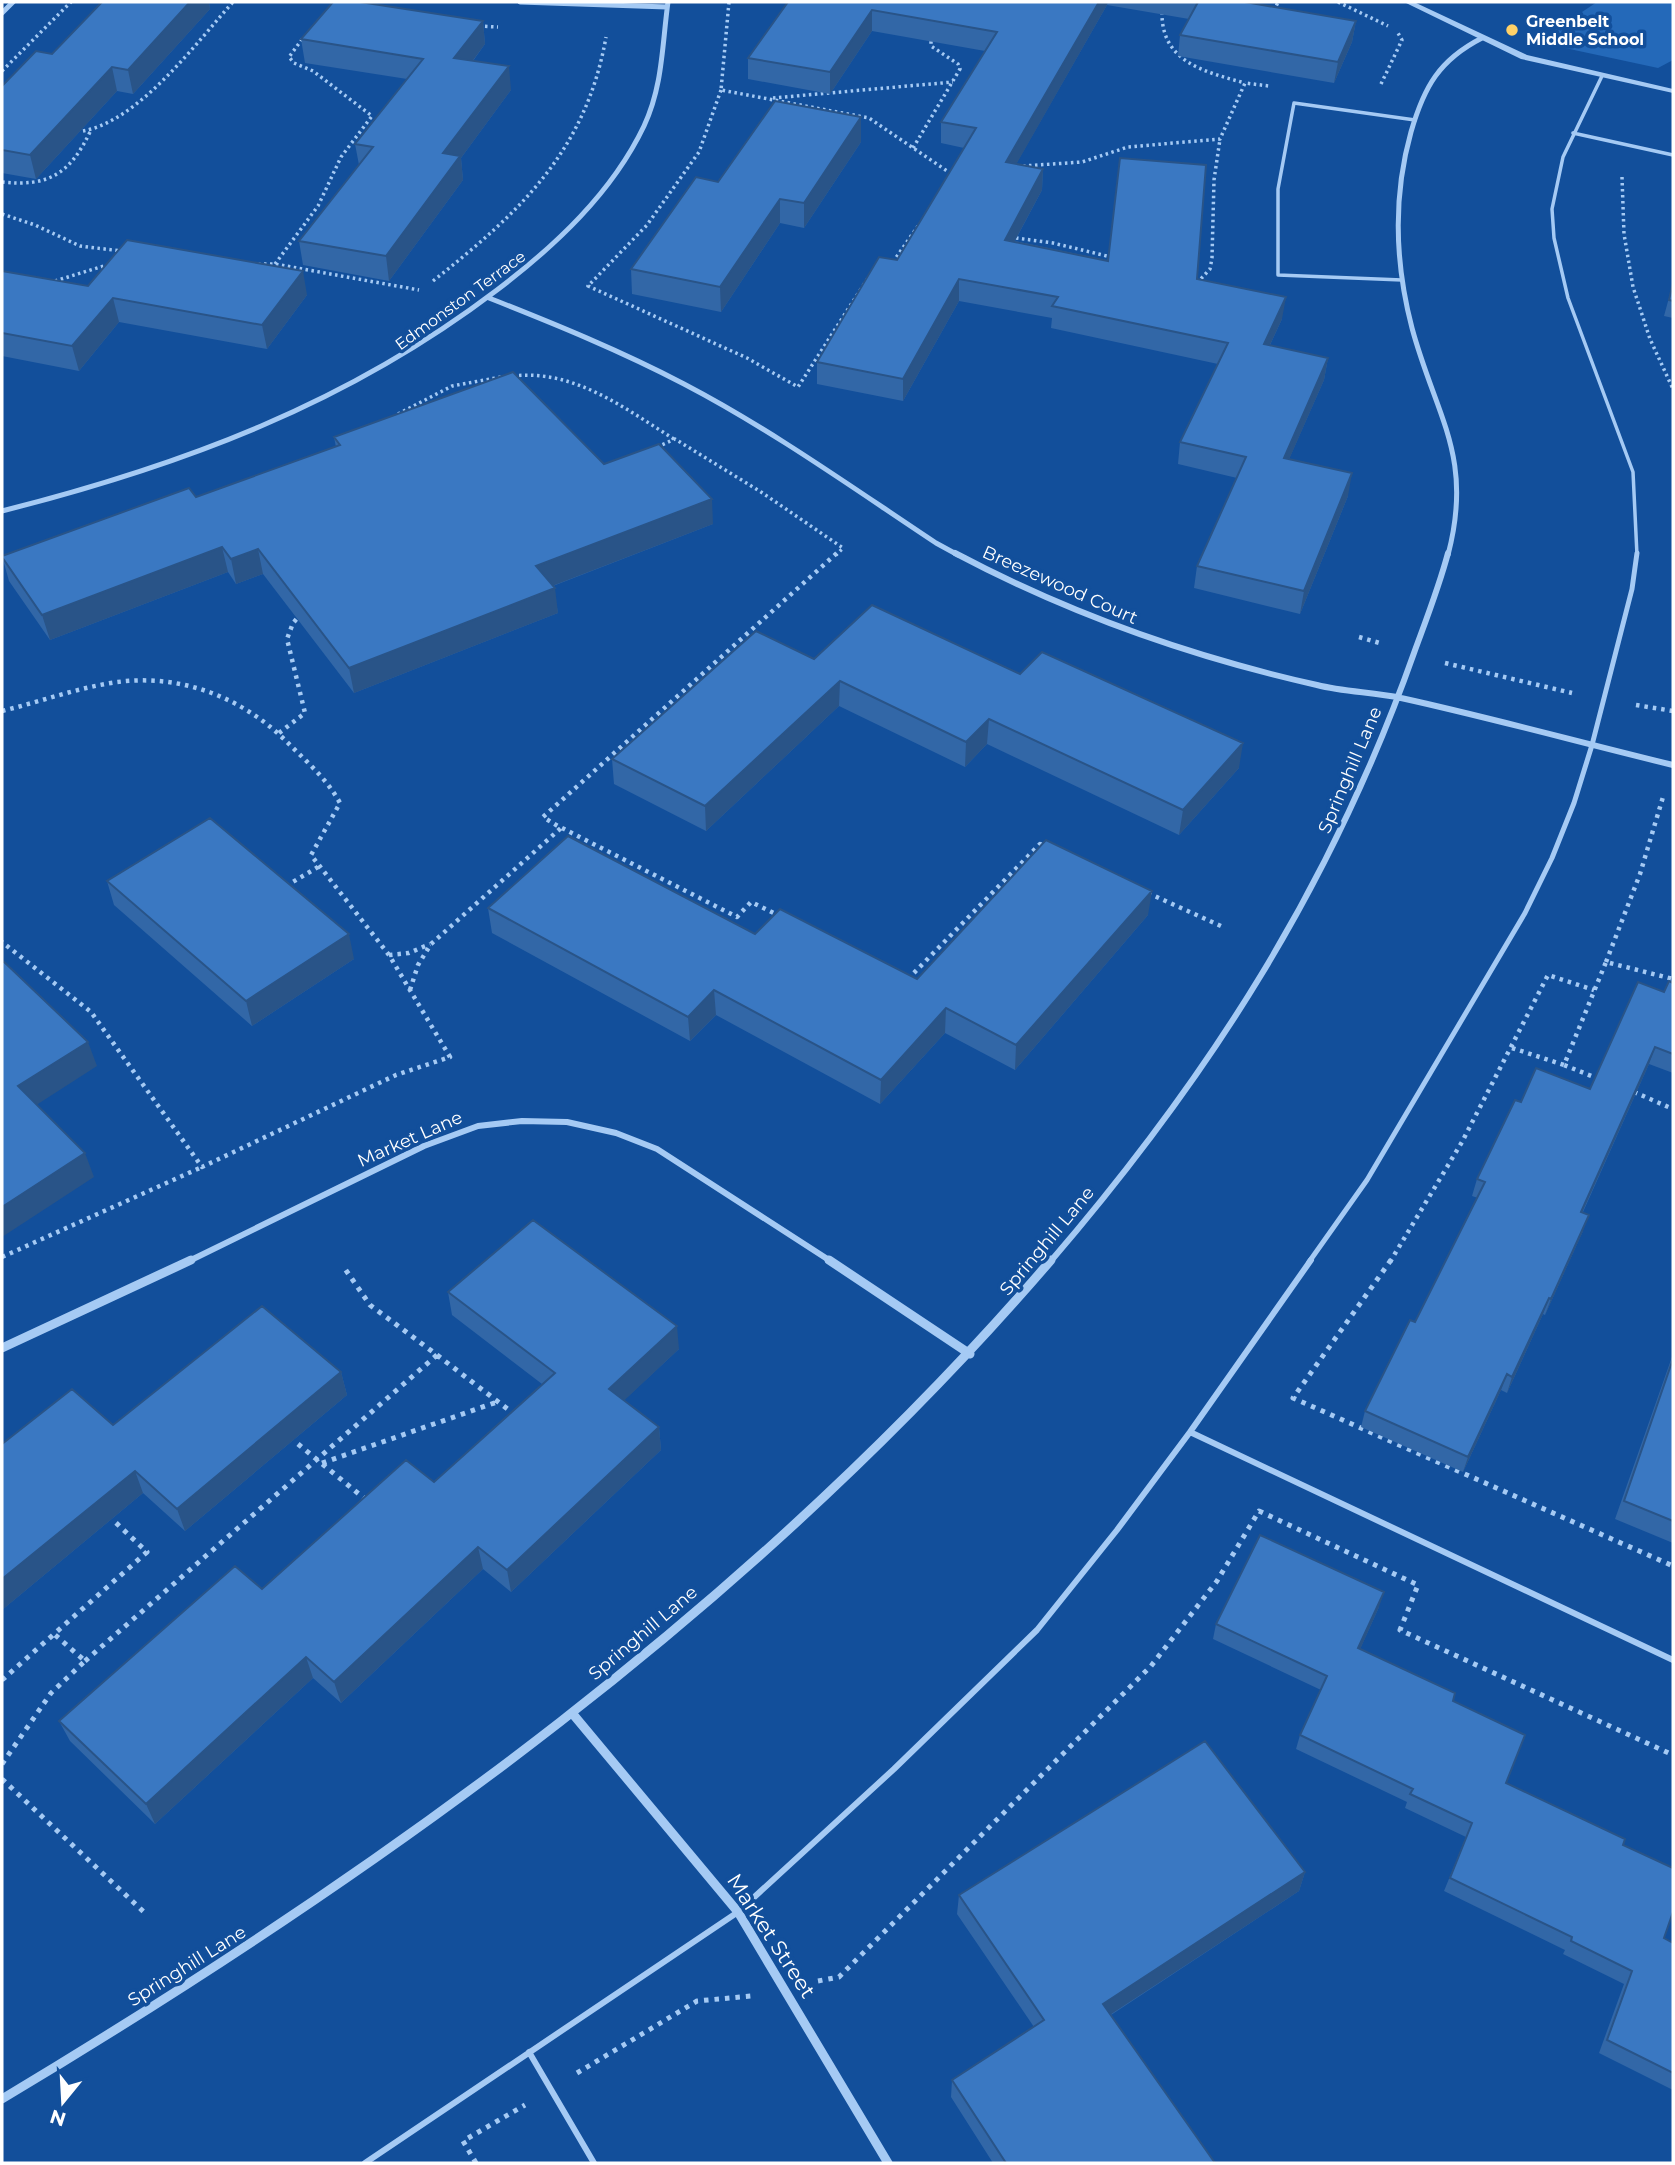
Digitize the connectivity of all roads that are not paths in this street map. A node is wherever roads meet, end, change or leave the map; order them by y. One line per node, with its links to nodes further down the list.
1 (13, 2): 5 (street)
2 (520, 2): 4 (street)
3 (1408, 2): 6 (street)
4 (667, 5): 13 (street, Edmonston Terrace)
5 (2, 13)
6 (1482, 38): 7 (street); 9 (street, Springhill Lane)
7 (1602, 76): 8 (street); 10 (lane)
8 (1673, 92)
9 (1415, 120): 12 (street, Springhill Lane); 12 (lane)
10 (1573, 133): 11 (lane); 16 (lane)
11 (1673, 155)
12 (1402, 281): 15 (street, Springhill Lane)
13 (489, 298): 14 (street, Edmonston Terrace); 15 (street, Breezewood Court)
14 (2, 511)
15 (1398, 697): 16 (street, Breezewood Court); 19 (street, Springhill Lane)
16 (1592, 745): 17 (street, Breezewood Court); 20 (lane)
17 (1672, 765)
18 (2, 1349): 19 (street, Market Lane)
19 (970, 1354): 22 (street, Springhill Lane)
20 (1190, 1432): 21 (lane); 23 (lane)
21 (1673, 1660)
22 (572, 1713): 23 (street, Market Street); 25 (street, Springhill Lane)
23 (738, 1912): 24 (lane); 28 (street, Market Street)
24 (529, 2052): 26 (lane); 27 (lane)
25 (2, 2099)
26 (365, 2163)
27 (594, 2163)
28 (888, 2163)

